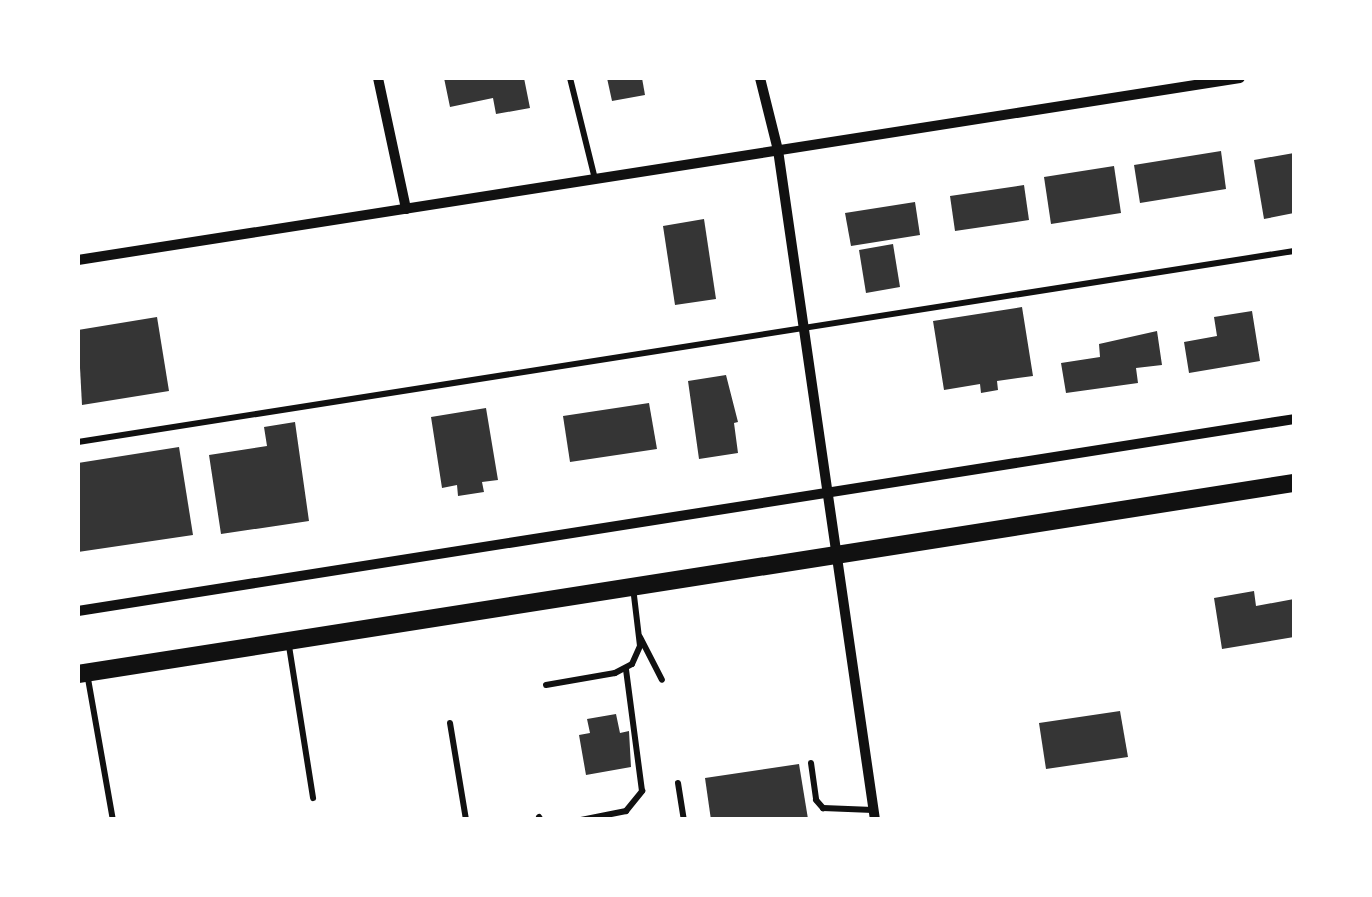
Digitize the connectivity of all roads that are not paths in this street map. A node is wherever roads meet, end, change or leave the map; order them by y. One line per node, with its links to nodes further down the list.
1 (378, 78): 7 (street)
2 (570, 78): 6 (lane)
3 (760, 78): 5 (street)
4 (1240, 78): 5 (street)
5 (778, 150): 6 (street); 10 (street)
6 (595, 179): 7 (street)
7 (406, 209): 9 (street)
8 (1294, 251): 10 (lane)
9 (78, 260)
10 (805, 327): 12 (lane); 14 (street)
11 (1294, 419): 14 (street)
12 (78, 442)
13 (1294, 483): 15 (main road)
14 (830, 492): 15 (street); 17 (street)
15 (839, 554): 16 (main road); 29 (street)
16 (633, 587): 18 (lane); 19 (main road)
17 (78, 611)
18 (639, 635): 20 (lane); 22 (lane)
19 (288, 642): 21 (main road); 27 (lane)
20 (626, 669): 23 (lane); 32 (lane)
21 (82, 673): 30 (lane)
22 (662, 680)
23 (546, 685)
24 (450, 723): 31 (lane)
25 (811, 762): 28 (lane)
26 (678, 783): 33 (lane)
27 (314, 798)
28 (834, 812): 29 (lane); 34 (lane)
29 (874, 815)
30 (113, 820)
31 (466, 820)
32 (581, 820)
33 (684, 820)
34 (824, 820)

